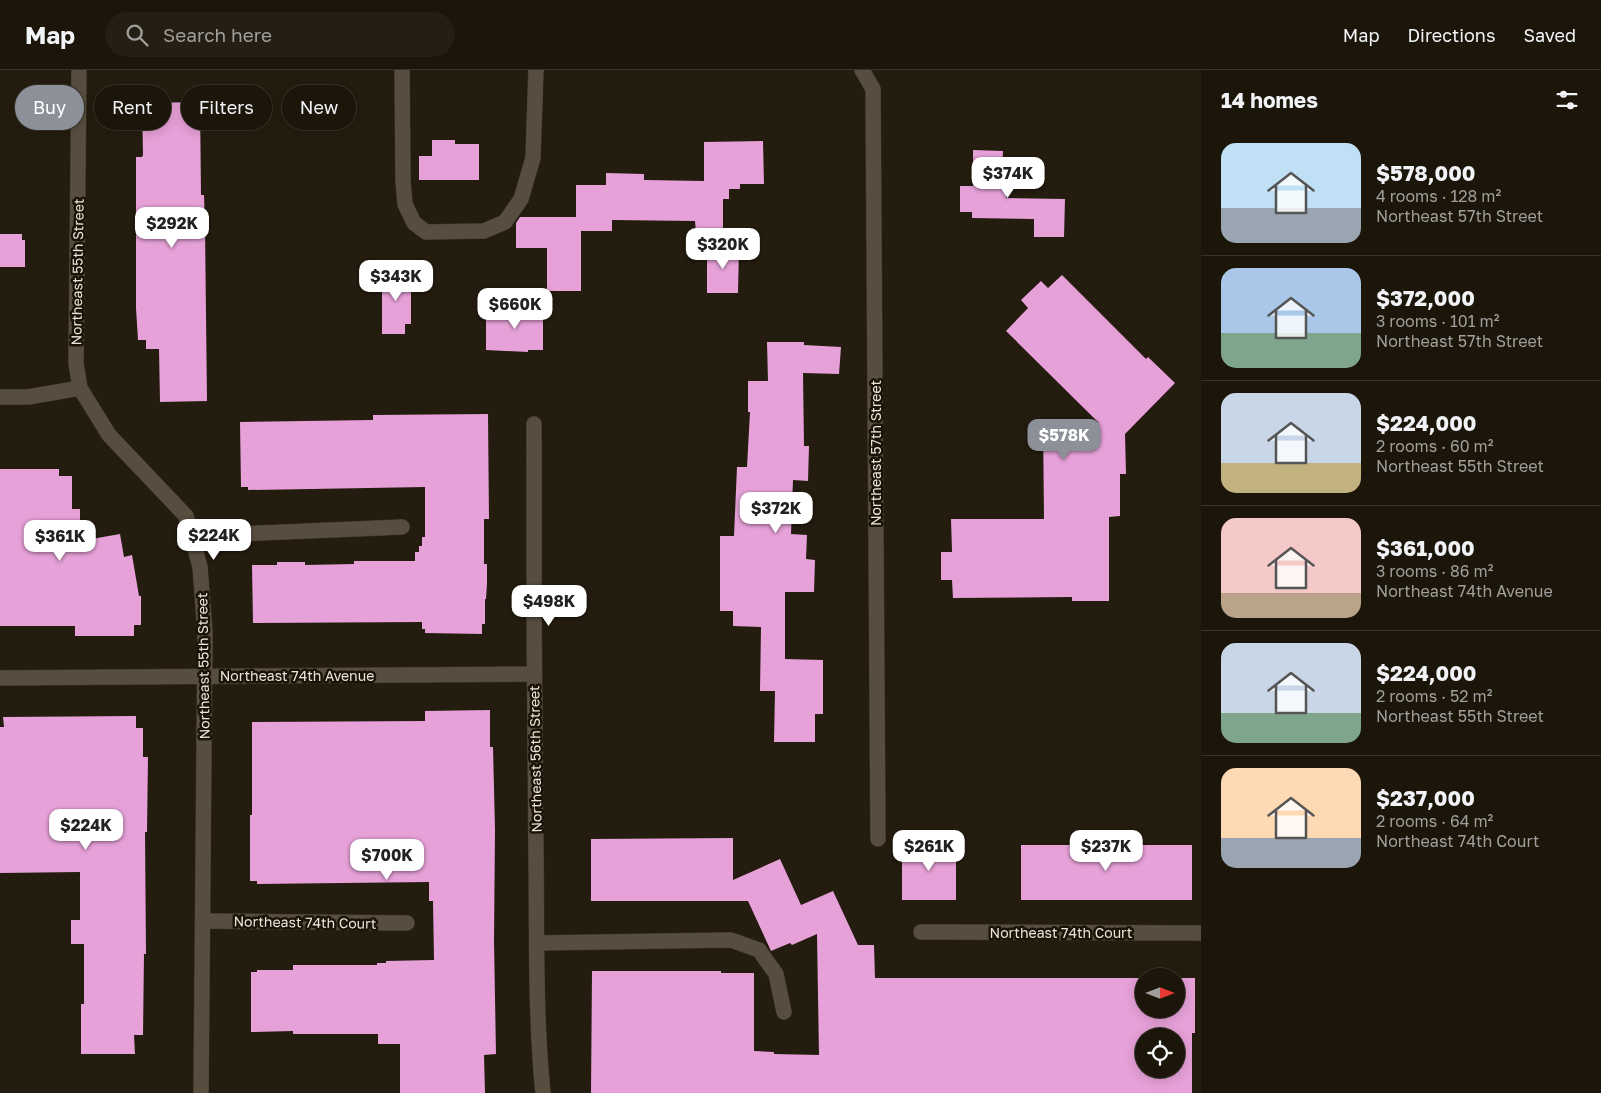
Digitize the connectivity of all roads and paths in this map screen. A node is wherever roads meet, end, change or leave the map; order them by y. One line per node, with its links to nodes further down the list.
1 (79, 70): 5 (street, Northeast 55th Street)
2 (402, 70): 3 (street)
3 (536, 70)
4 (862, 70): 13 (street, Northeast 57th Street)
5 (80, 388): 6 (street); 9 (street, Northeast 55th Street)
6 (0, 397)
7 (534, 424): 10 (street, Northeast 56th Street)
8 (402, 527): 9 (street)
9 (192, 536): 11 (street, Northeast 55th Street)
10 (534, 674): 11 (street, Northeast 74th Avenue); 18 (street, Northeast 56th Street)
11 (205, 676): 12 (street, Northeast 74th Avenue); 14 (street, Northeast 55th Street)
12 (0, 678)
13 (878, 839)
14 (203, 921): 15 (street, Northeast 74th Court); 20 (street, Northeast 55th Street)
15 (407, 923)
16 (920, 932): 17 (street, Northeast 74th Court)
17 (1201, 933)
18 (537, 943): 19 (street); 21 (street, Northeast 56th Street)
19 (784, 1012)
20 (201, 1093)
21 (543, 1093)

